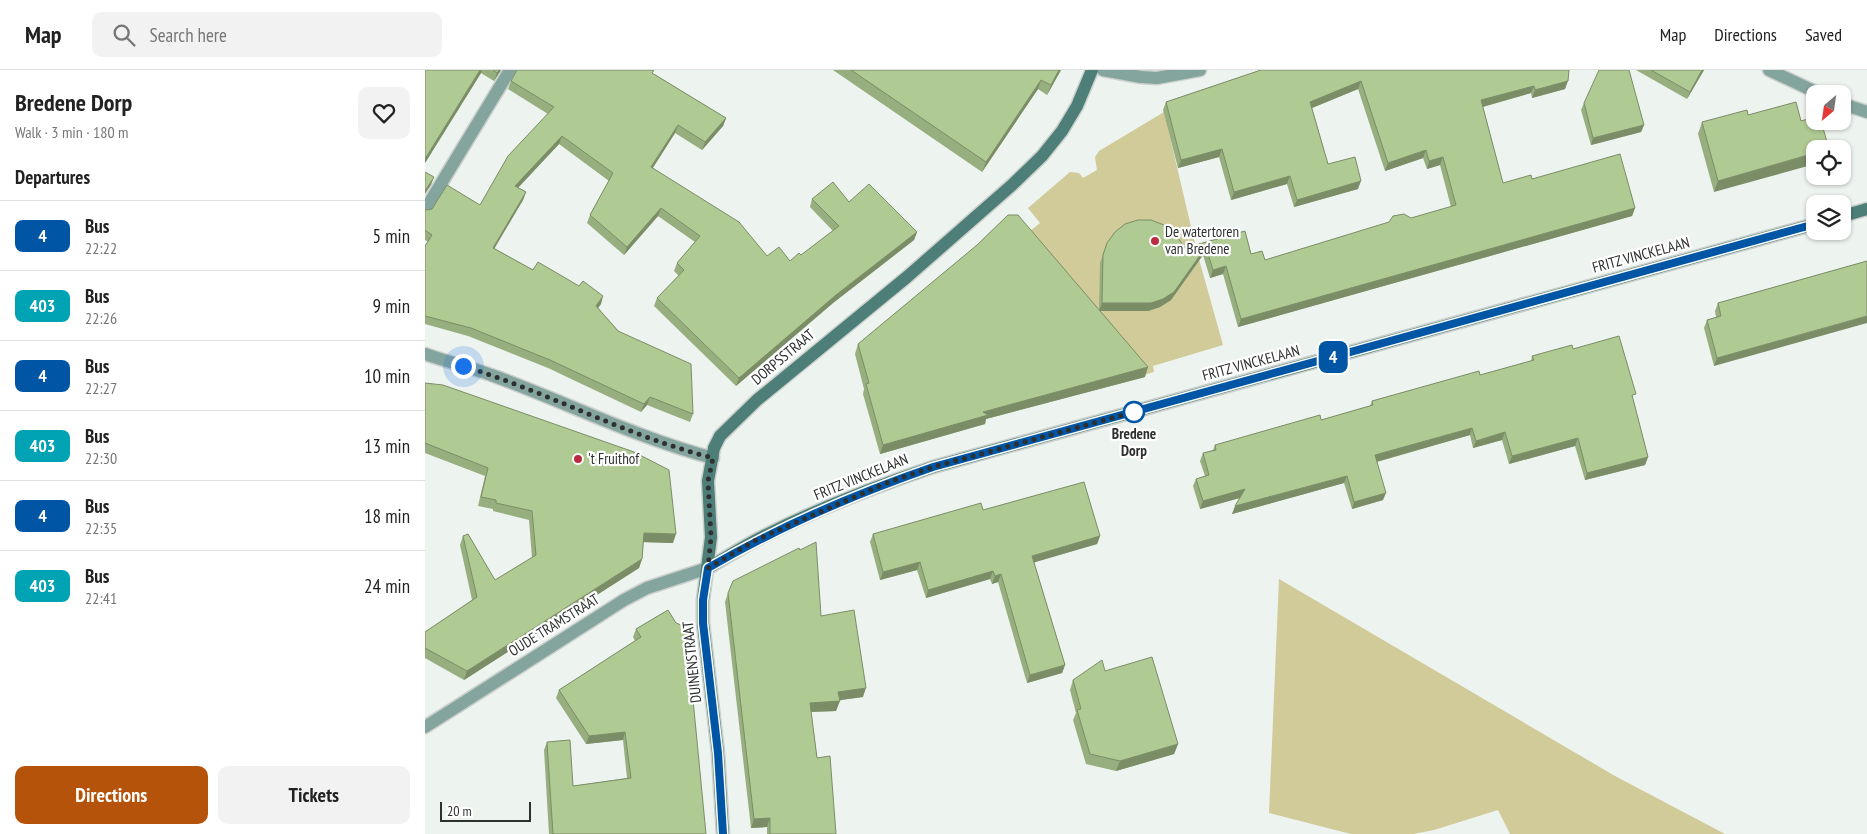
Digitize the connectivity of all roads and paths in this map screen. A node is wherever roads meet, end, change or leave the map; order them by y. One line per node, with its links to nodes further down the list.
1 (510, 70): 10 (street)
2 (1092, 70): 14 (street, DORPSSTRAAT)
3 (1103, 70): 4 (street)
4 (1200, 70)
5 (1769, 70): 6 (street)
6 (1806, 87)
7 (1851, 107): 8 (street)
8 (1867, 112)
9 (1867, 209): 11 (street)
10 (425, 210)
11 (1851, 214)
12 (1806, 226): 15 (street, FRITZ VINCKELAAN)
13 (425, 354): 14 (street)
14 (713, 458): 15 (street, DUINENSTRAAT)
15 (708, 568): 16 (street, OUDE TRAMSTRAAT); 17 (street, DUINENSTRAAT)
16 (425, 727)
17 (723, 834)

